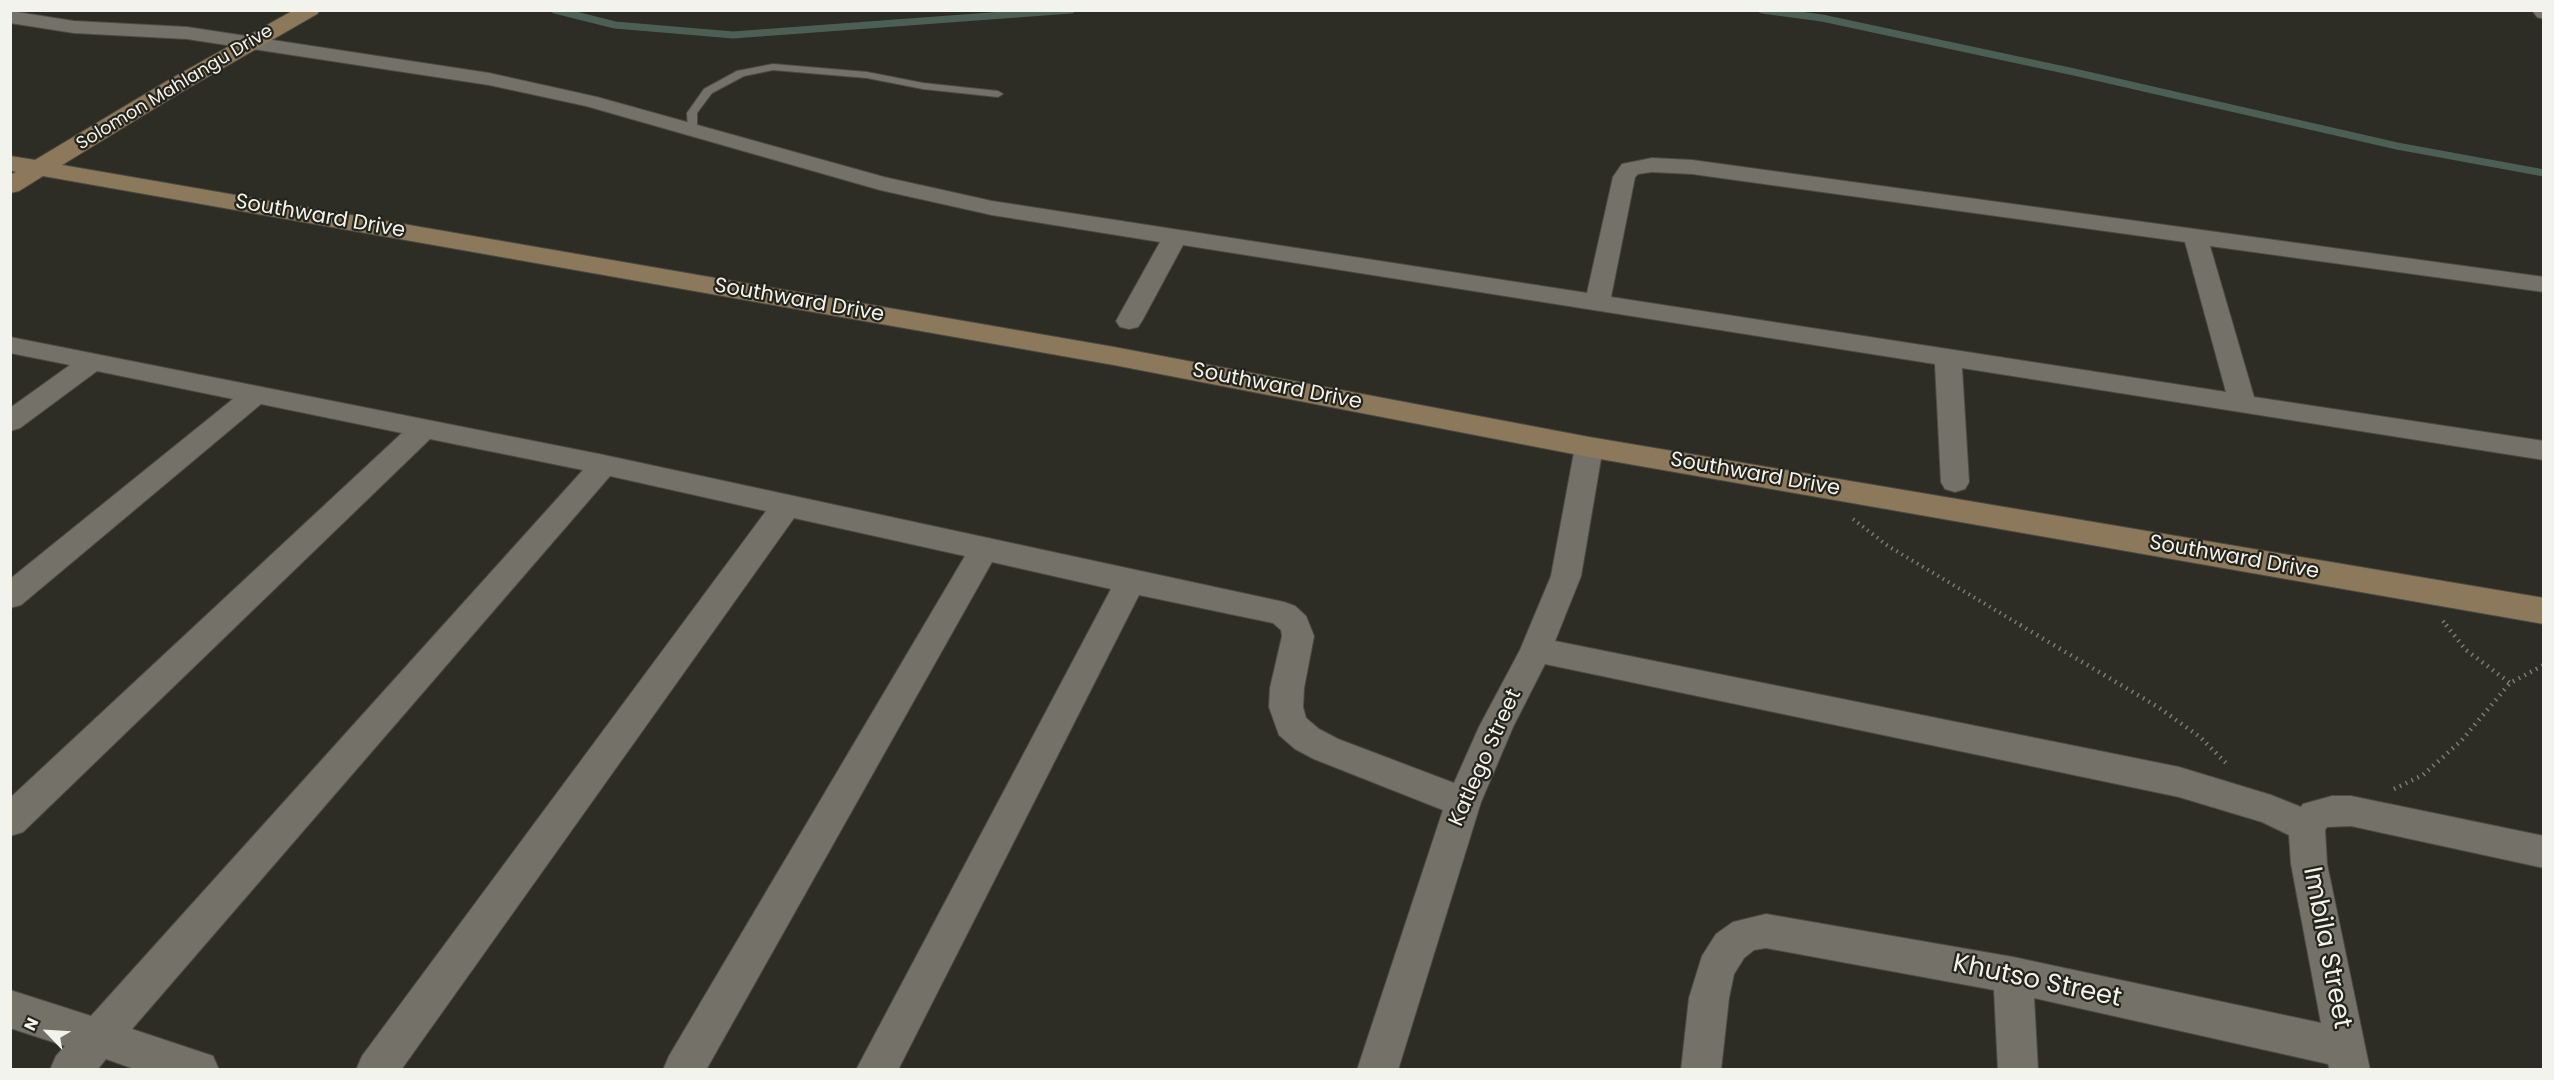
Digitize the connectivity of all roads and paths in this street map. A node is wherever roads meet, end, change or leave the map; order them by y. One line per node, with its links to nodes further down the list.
1 (310, 10): 3 (main road, Solomon Mahlangu Drive)
2 (10, 17): 3 (street)
3 (249, 43): 5 (street); 7 (main road, Solomon Mahlangu Drive)
4 (998, 94): 5 (lane)
5 (692, 130): 9 (street)
6 (10, 163): 7 (main road, Southward Drive)
7 (41, 168): 8 (main road, Solomon Mahlangu Drive); 21 (main road, Southward Drive)
8 (10, 186)
9 (1175, 237): 12 (street); 13 (street)
10 (2195, 237): 11 (street); 12 (street); 18 (street)
11 (2544, 285)
12 (1597, 304): 15 (street)
13 (1129, 321)
14 (10, 345): 16 (street)
15 (1948, 358): 18 (street); 24 (street)
16 (92, 362): 17 (street); 19 (street)
17 (255, 395): 20 (street); 30 (street)
18 (2243, 404): 22 (street)
19 (10, 422)
20 (424, 429): 23 (street); 38 (street)
21 (1589, 447): 25 (main road, Southward Drive); 32 (street, Katlego Street)
22 (2544, 451)
23 (604, 465): 26 (street); 43 (street)
24 (1955, 482)
25 (1833, 489): 29 (main road, Southward Drive); 35 (path)
26 (787, 504): 27 (street); 47 (street)
27 (985, 548): 28 (street); 48 (street)
28 (1130, 582): 36 (street); 49 (street)
29 (2429, 591): 31 (main road, Southward Drive); 34 (path)
30 (10, 597)
31 (2544, 611)
32 (1536, 650): 36 (street, Katlego Street); 39 (street)
33 (2544, 665): 34 (path)
34 (2510, 683): 37 (path)
35 (2233, 770)
36 (1463, 802): 50 (street, Katlego Street)
37 (2351, 811): 39 (street); 40 (street)
38 (10, 821)
39 (2307, 826): 44 (street, Imbila Street)
40 (2544, 852)
41 (2013, 975): 44 (street, Khutso Street); 51 (street, Khutso Street); 52 (street)
42 (10, 1009): 43 (street)
43 (99, 1037): 45 (street); 46 (street)
44 (2348, 1059)
45 (70, 1070)
46 (199, 1070)
47 (376, 1070)
48 (683, 1070)
49 (876, 1070)
50 (1377, 1070)
51 (1701, 1070)
52 (2018, 1070)

